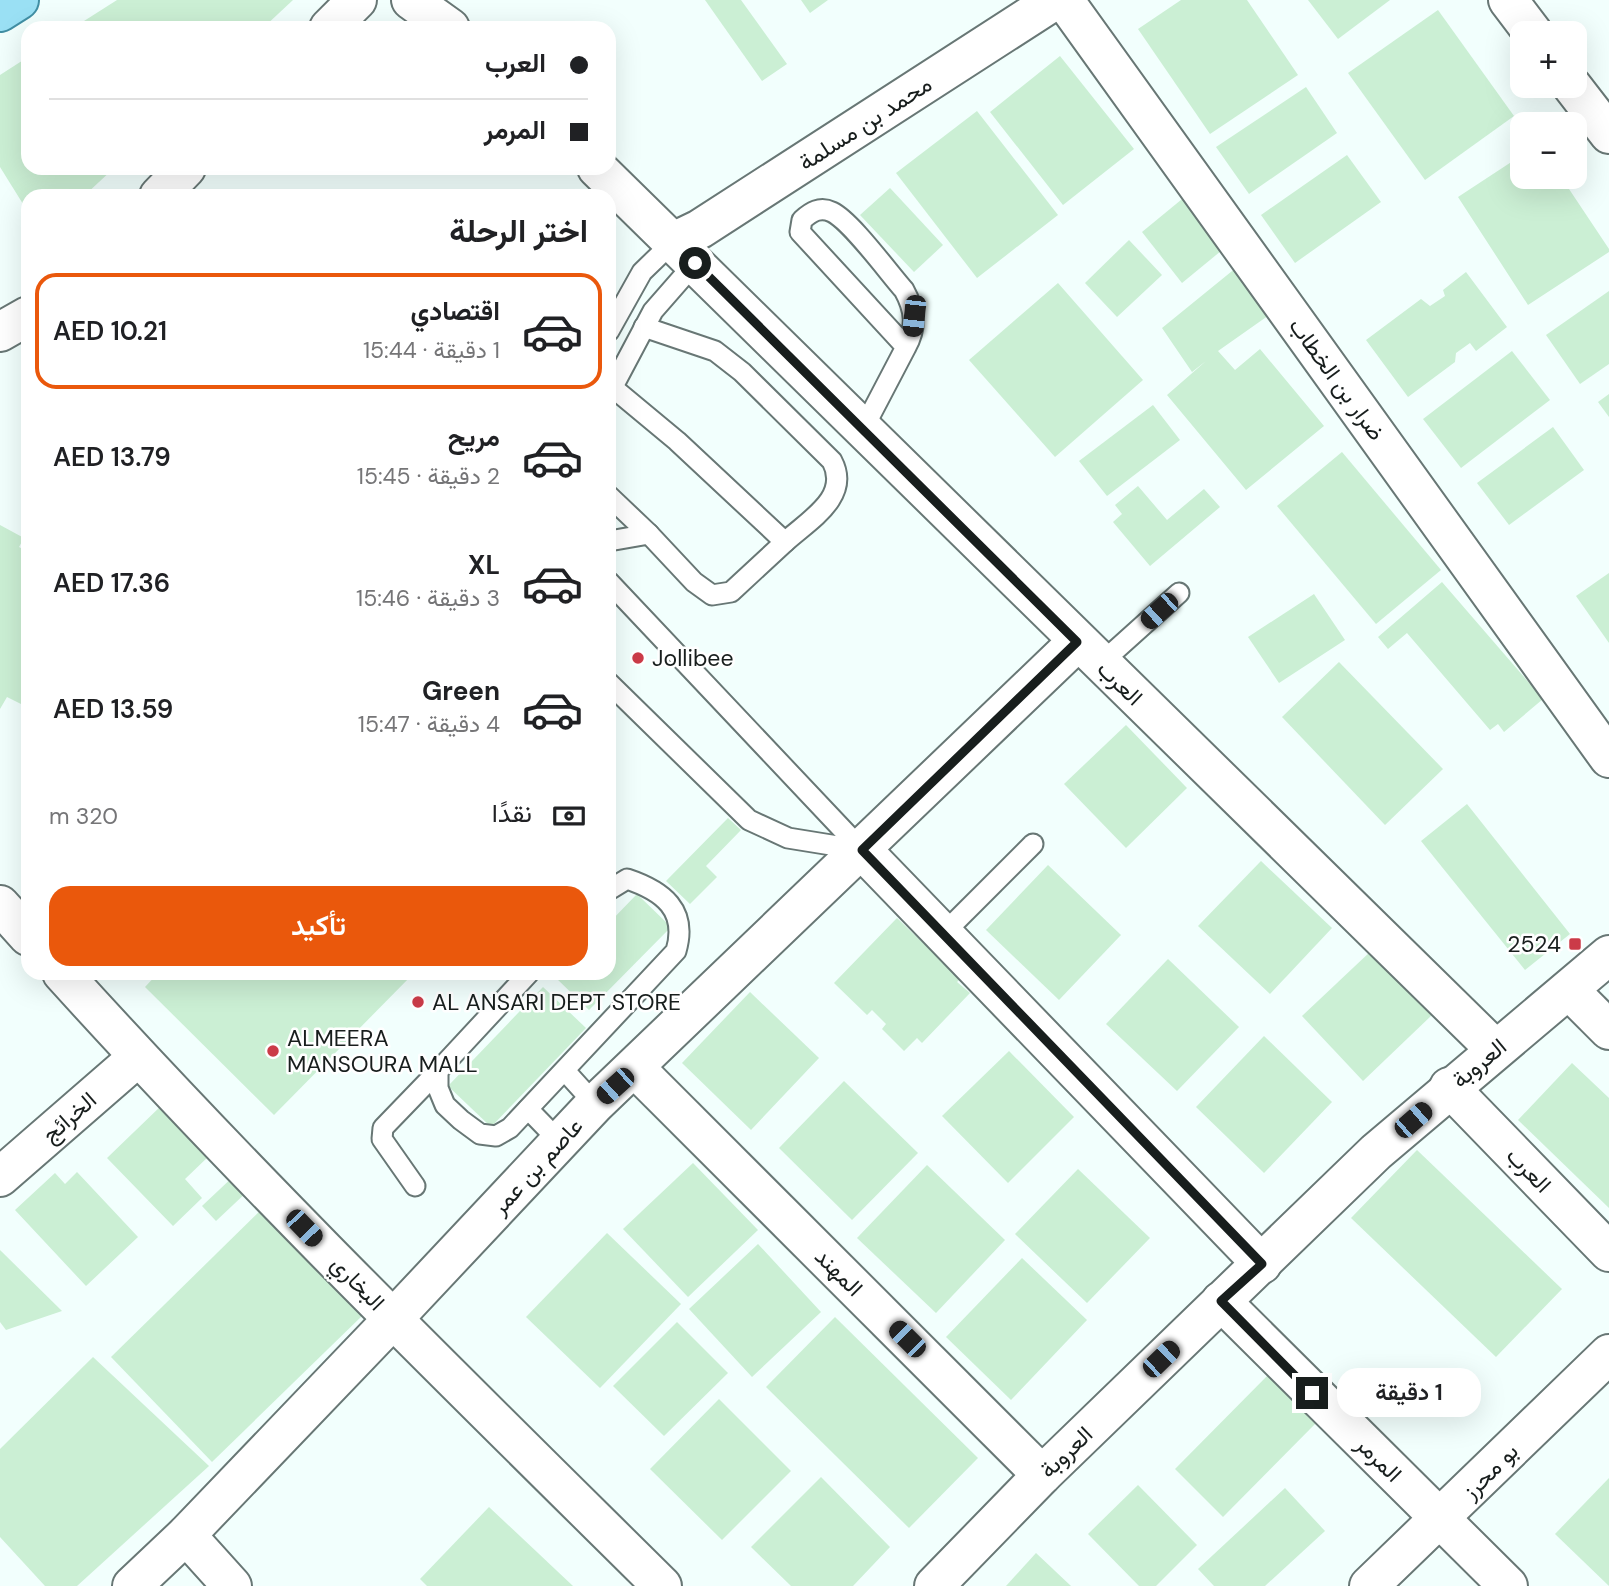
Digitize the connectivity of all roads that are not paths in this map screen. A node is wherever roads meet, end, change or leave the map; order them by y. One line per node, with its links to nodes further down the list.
1 (19, 0): 9 (main road)
2 (334, 0): 10 (street)
3 (357, 0): 11 (street)
4 (411, 0): 12 (street)
5 (433, 0): 13 (street)
6 (1055, 0): 20 (street, محمد بن مسلمة)
7 (1064, 0): 37 (street, ضرار بن الخطاب)
8 (1508, 0): 14 (street)
9 (0, 12)
10 (316, 21)
11 (336, 21)
12 (441, 21)
13 (446, 21)
14 (1524, 21)
15 (1581, 98): 16 (street)
16 (1609, 134)
17 (179, 175): 19 (street)
18 (604, 175): 20 (street, العرب)
19 (166, 189)
20 (684, 252): 21 (lane); 23 (lane); 28 (street, العرب)
21 (616, 318)
22 (21, 320): 24 (street)
23 (644, 327): 26 (lane); 32 (lane)
24 (0, 332)
25 (906, 347): 25 (lane); 28 (lane)
26 (616, 379)
27 (616, 395): 32 (lane)
28 (862, 431): 35 (street, العرب)
29 (616, 503): 30 (lane)
30 (649, 534): 31 (lane); 32 (lane)
31 (616, 540)
32 (785, 542)
33 (616, 589): 39 (lane)
34 (1179, 593): 35 (lane)
35 (1088, 653): 39 (street, عاصم بن عمر); 49 (street, العرب)
36 (616, 690): 39 (lane)
37 (1609, 758)
38 (1033, 844): 43 (lane)
39 (862, 850): 43 (street); 51 (street, عاصم بن عمر)
40 (616, 886): 53 (lane)
41 (0, 905): 42 (street)
42 (21, 928)
43 (943, 934): 61 (street)
44 (1609, 955): 47 (street, العروبة)
45 (68, 980): 50 (street, البخاري)
46 (522, 980): 52 (lane)
47 (1569, 990): 48 (street); 49 (street, العروبة)
48 (1609, 1030)
49 (1495, 1049): 54 (street, العروبة)
50 (138, 1057): 58 (street, الخرائج); 63 (street, البخاري)
51 (635, 1068): 55 (street, عاصم بن عمر); 65 (street, المهند)
52 (438, 1071): 56 (lane); 59 (lane)
53 (566, 1072): 55 (lane); 56 (lane)
54 (1450, 1087): 60 (street, العرب); 61 (street, العروبة)
55 (595, 1104): 57 (street, عاصم بن عمر)
56 (528, 1109): 57 (lane)
57 (560, 1142): 63 (street, عاصم بن عمر)
58 (0, 1177)
59 (415, 1186)
60 (1609, 1252)
61 (1262, 1264): 62 (street, العروبة)
62 (1221, 1301): 65 (street, العروبة); 66 (street, المرمر)
63 (393, 1320): 67 (street, عاصم بن عمر); 70 (street, البخاري)
64 (1609, 1354): 66 (street, بو محرز)
65 (1042, 1475): 71 (street, العروبة)
66 (1440, 1521): 72 (street, بو محرز); 73 (street, المرمر)
67 (186, 1535): 68 (street, عاصم بن عمر); 69 (street)
68 (132, 1586)
69 (232, 1586)
70 (662, 1586)
71 (934, 1586)
72 (1369, 1586)
73 (1508, 1586)

